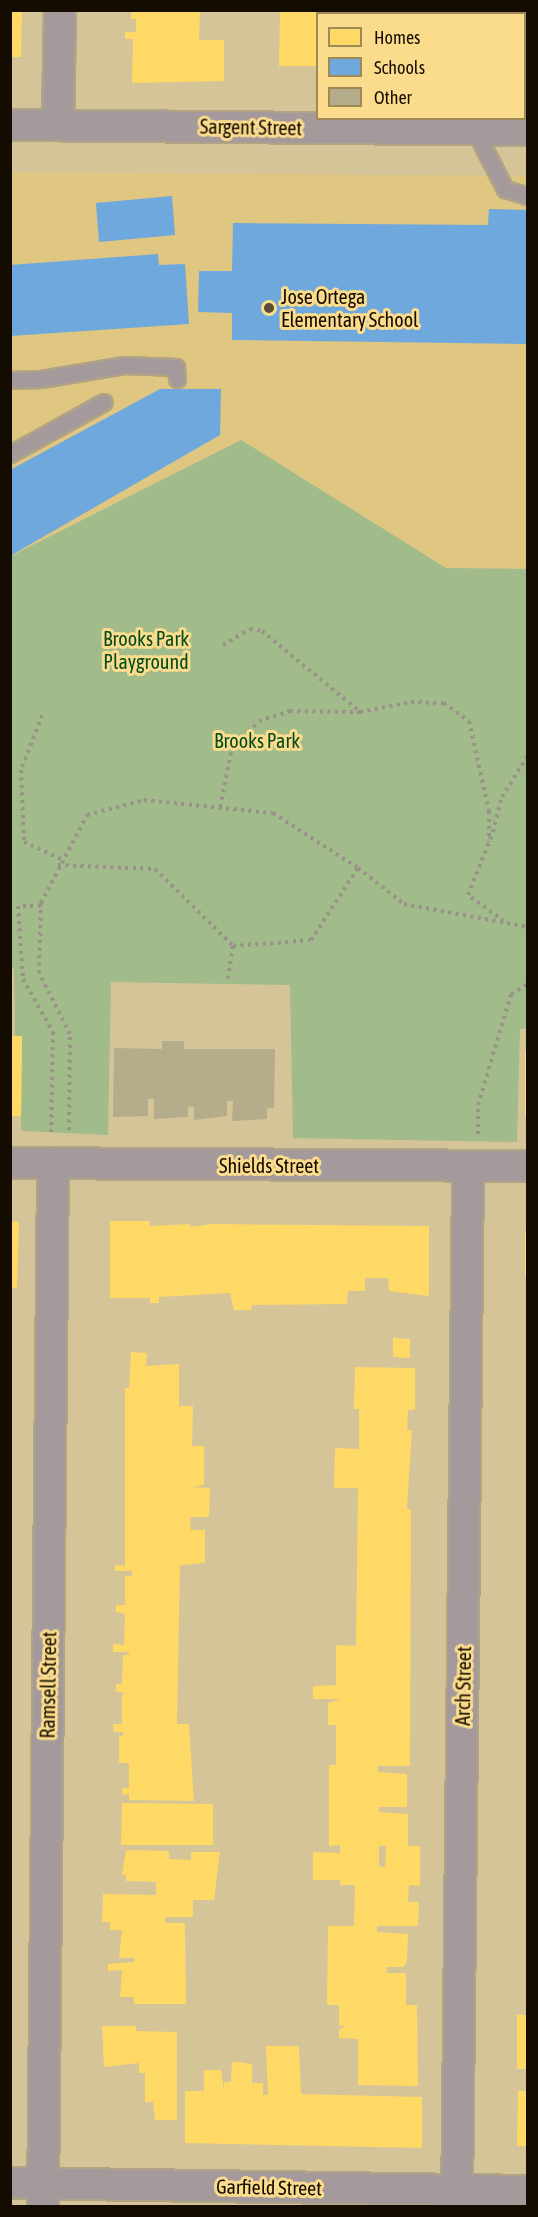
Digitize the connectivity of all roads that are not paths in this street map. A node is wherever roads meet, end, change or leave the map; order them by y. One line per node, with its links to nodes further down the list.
1 (60, 10): 4 (street)
2 (474, 124): 4 (street, Sargent Street); 5 (street, Sargent Street); 6 (lane)
3 (10, 125): 4 (street, Sargent Street)
4 (58, 125)
5 (528, 130)
6 (528, 196)
7 (177, 379): 8 (lane)
8 (10, 380)
9 (104, 402): 10 (lane)
10 (10, 454)
11 (473, 1153): 13 (street, Shields Street); 14 (street, Shields Street); 18 (street, Arch Street)
12 (10, 1163): 13 (street, Shields Street)
13 (57, 1163): 17 (street, Ramsell Street)
14 (528, 1166)
15 (10, 2183): 17 (street, Garfield Street)
16 (528, 2191): 18 (street, Garfield Street)
17 (43, 2195): 18 (street, Garfield Street)
18 (458, 2198)

